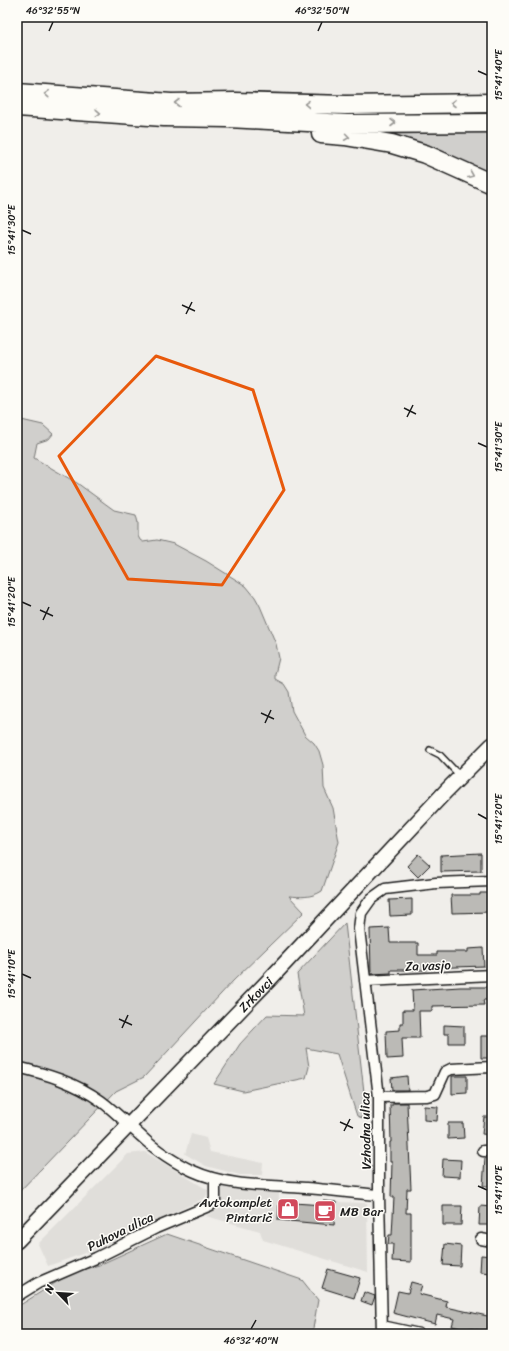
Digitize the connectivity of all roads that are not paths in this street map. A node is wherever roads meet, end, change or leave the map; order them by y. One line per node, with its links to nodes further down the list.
1 (17, 92): 2 (highway, one-way to 1)
2 (492, 103)
3 (17, 107): 4 (highway, one-way to 4)
4 (228, 118): 5 (highway, one-way to 5); 6 (highway, one-way to 6)
5 (492, 123)
6 (492, 184)
7 (492, 745): 9 (street, Zrkovci)
8 (430, 750): 9 (lane)
9 (461, 777): 16 (street, Zrkovci)
10 (492, 881): 12 (street, Vzhodna ulica)
11 (492, 975): 12 (street, Za vasjo)
12 (365, 981): 15 (street, Vzhodna ulica)
13 (17, 1067): 16 (street)
14 (492, 1068): 15 (street)
15 (379, 1097): 18 (street, Vzhodna ulica)
16 (129, 1125): 17 (street); 20 (street, Zrkovci)
17 (215, 1179): 18 (street); 22 (street, Puhova ulica)
18 (379, 1195): 23 (street, Vzhodna ulica)
19 (481, 1239): 21 (street)
20 (17, 1241)
21 (492, 1241)
22 (17, 1296)
23 (382, 1330): 24 (street)
24 (419, 1334)

